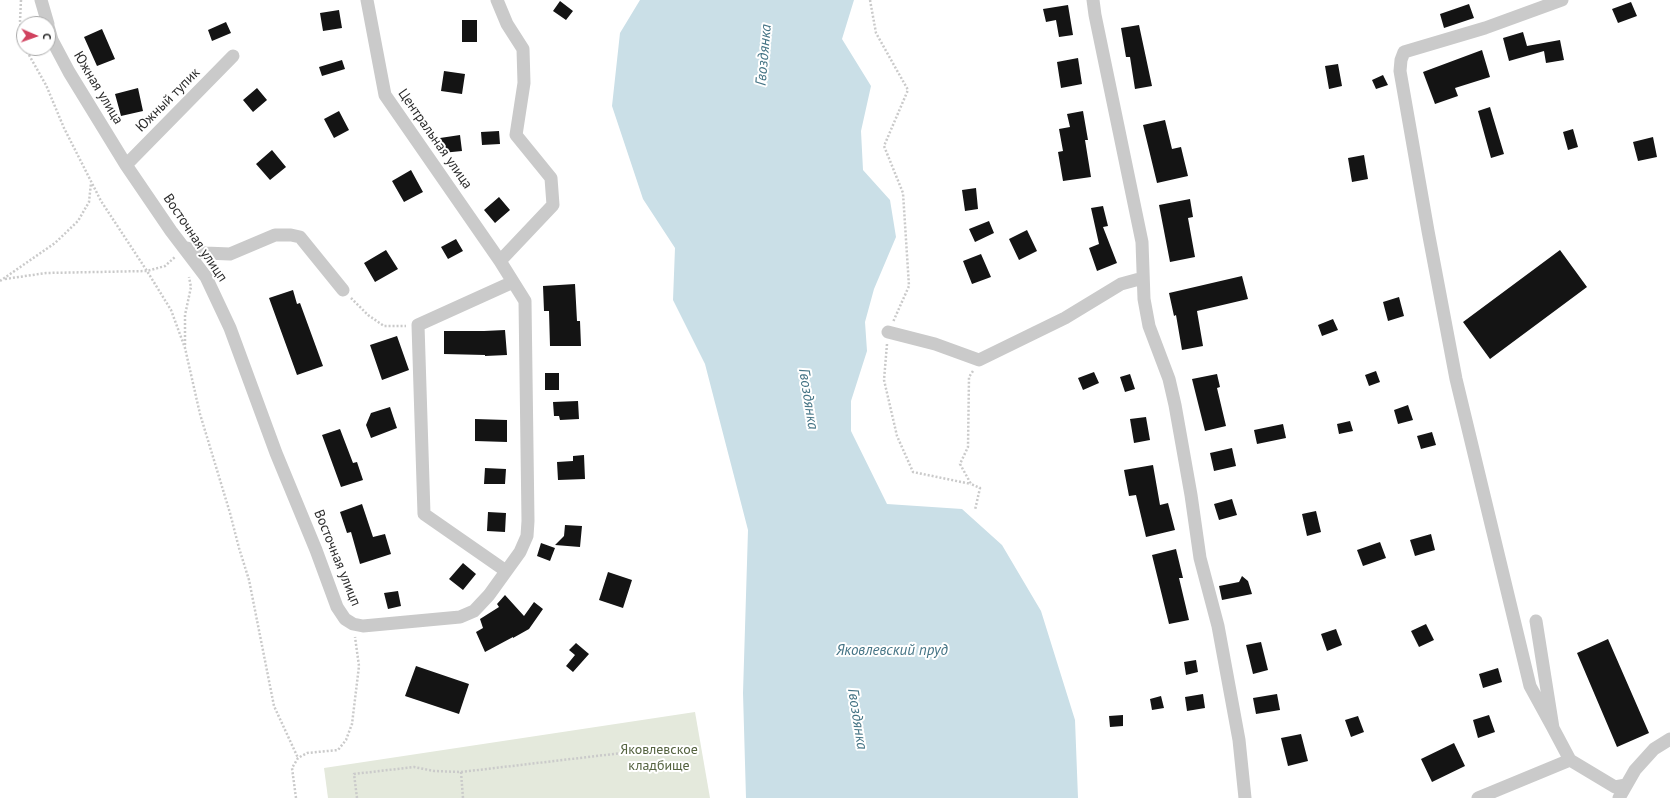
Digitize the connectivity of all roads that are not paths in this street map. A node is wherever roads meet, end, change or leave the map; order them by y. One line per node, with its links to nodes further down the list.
1 (41, 0): 6 (street, Южная улица)
2 (367, 0): 11 (street, Центральная улица)
3 (497, 0): 11 (street)
4 (1093, 0): 12 (street)
5 (1562, 0): 18 (street)
6 (45, 16)
7 (56, 48): 9 (street, Южная улица)
8 (233, 56): 9 (street, Южный тупик)
9 (126, 165): 10 (street, Восточная улицп)
10 (180, 250): 14 (street); 16 (street, Восточная улицп)
11 (500, 261): 13 (street, Центральная улица)
12 (1143, 278): 15 (street); 22 (street)
13 (513, 282): 16 (street, Восточная улицп); 16 (street)
14 (343, 290)
15 (888, 332)
16 (506, 572)
17 (1536, 621): 18 (street)
18 (1553, 728): 20 (street)
19 (1670, 739): 21 (street)
20 (1570, 760): 21 (street); 23 (street)
21 (1626, 785): 24 (street)
22 (1245, 798)
23 (1478, 798)
24 (1619, 798)

